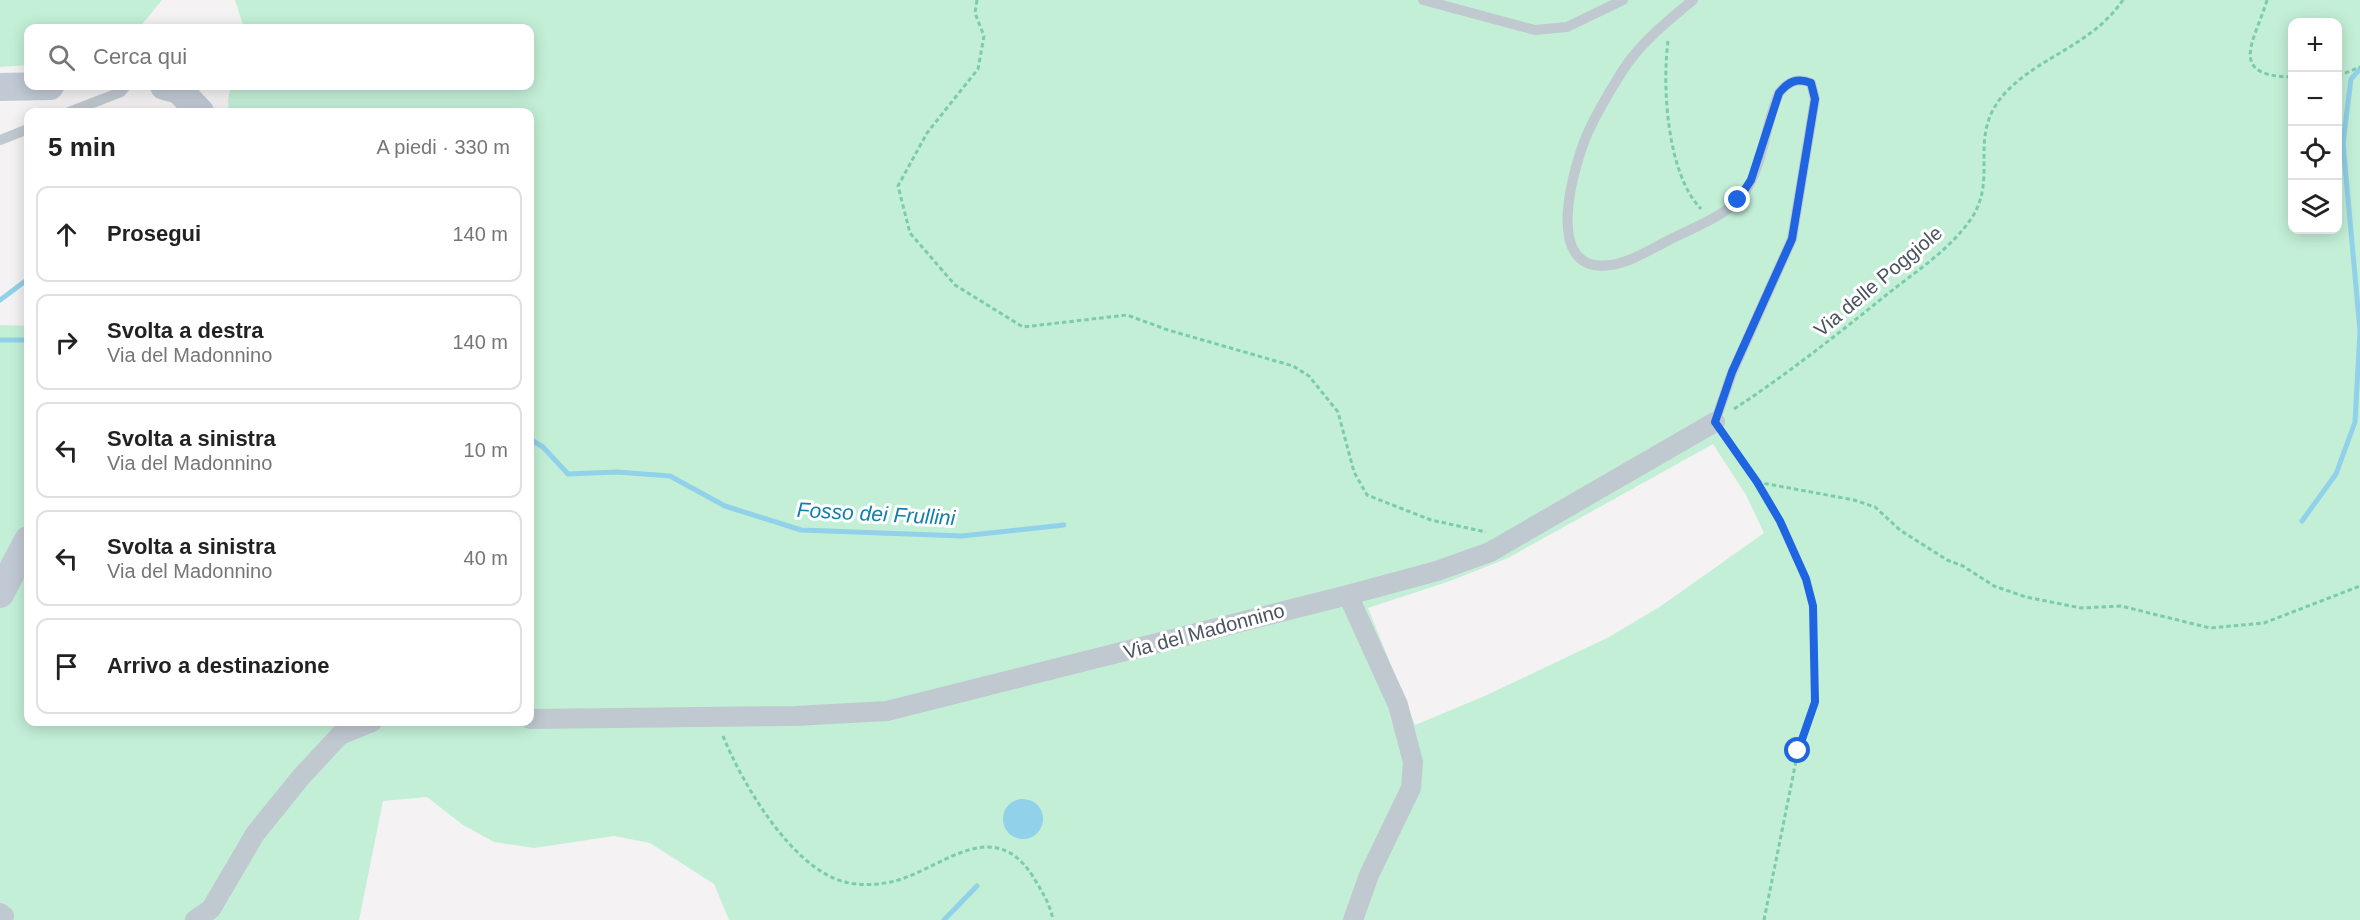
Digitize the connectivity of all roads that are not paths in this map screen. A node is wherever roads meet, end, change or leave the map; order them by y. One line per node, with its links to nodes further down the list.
1 (1423, 0): 2 (lane)
2 (1623, 0)
3 (1693, 0): 12 (lane)
4 (0, 87): 5 (main road)
5 (24, 87)
6 (123, 90): 8 (lane)
7 (179, 90): 9 (main road)
8 (79, 108)
9 (196, 108)
10 (24, 131): 11 (lane)
11 (0, 140)
12 (1715, 422): 15 (street, Via del Madonnino)
13 (24, 548): 14 (main road)
14 (0, 594)
15 (1348, 595): 16 (street, Via del Madonnino); 21 (street)
16 (534, 720)
17 (362, 726): 20 (street)
18 (0, 913): 19 (street)
19 (3, 920)
20 (195, 920)
21 (1353, 920)

